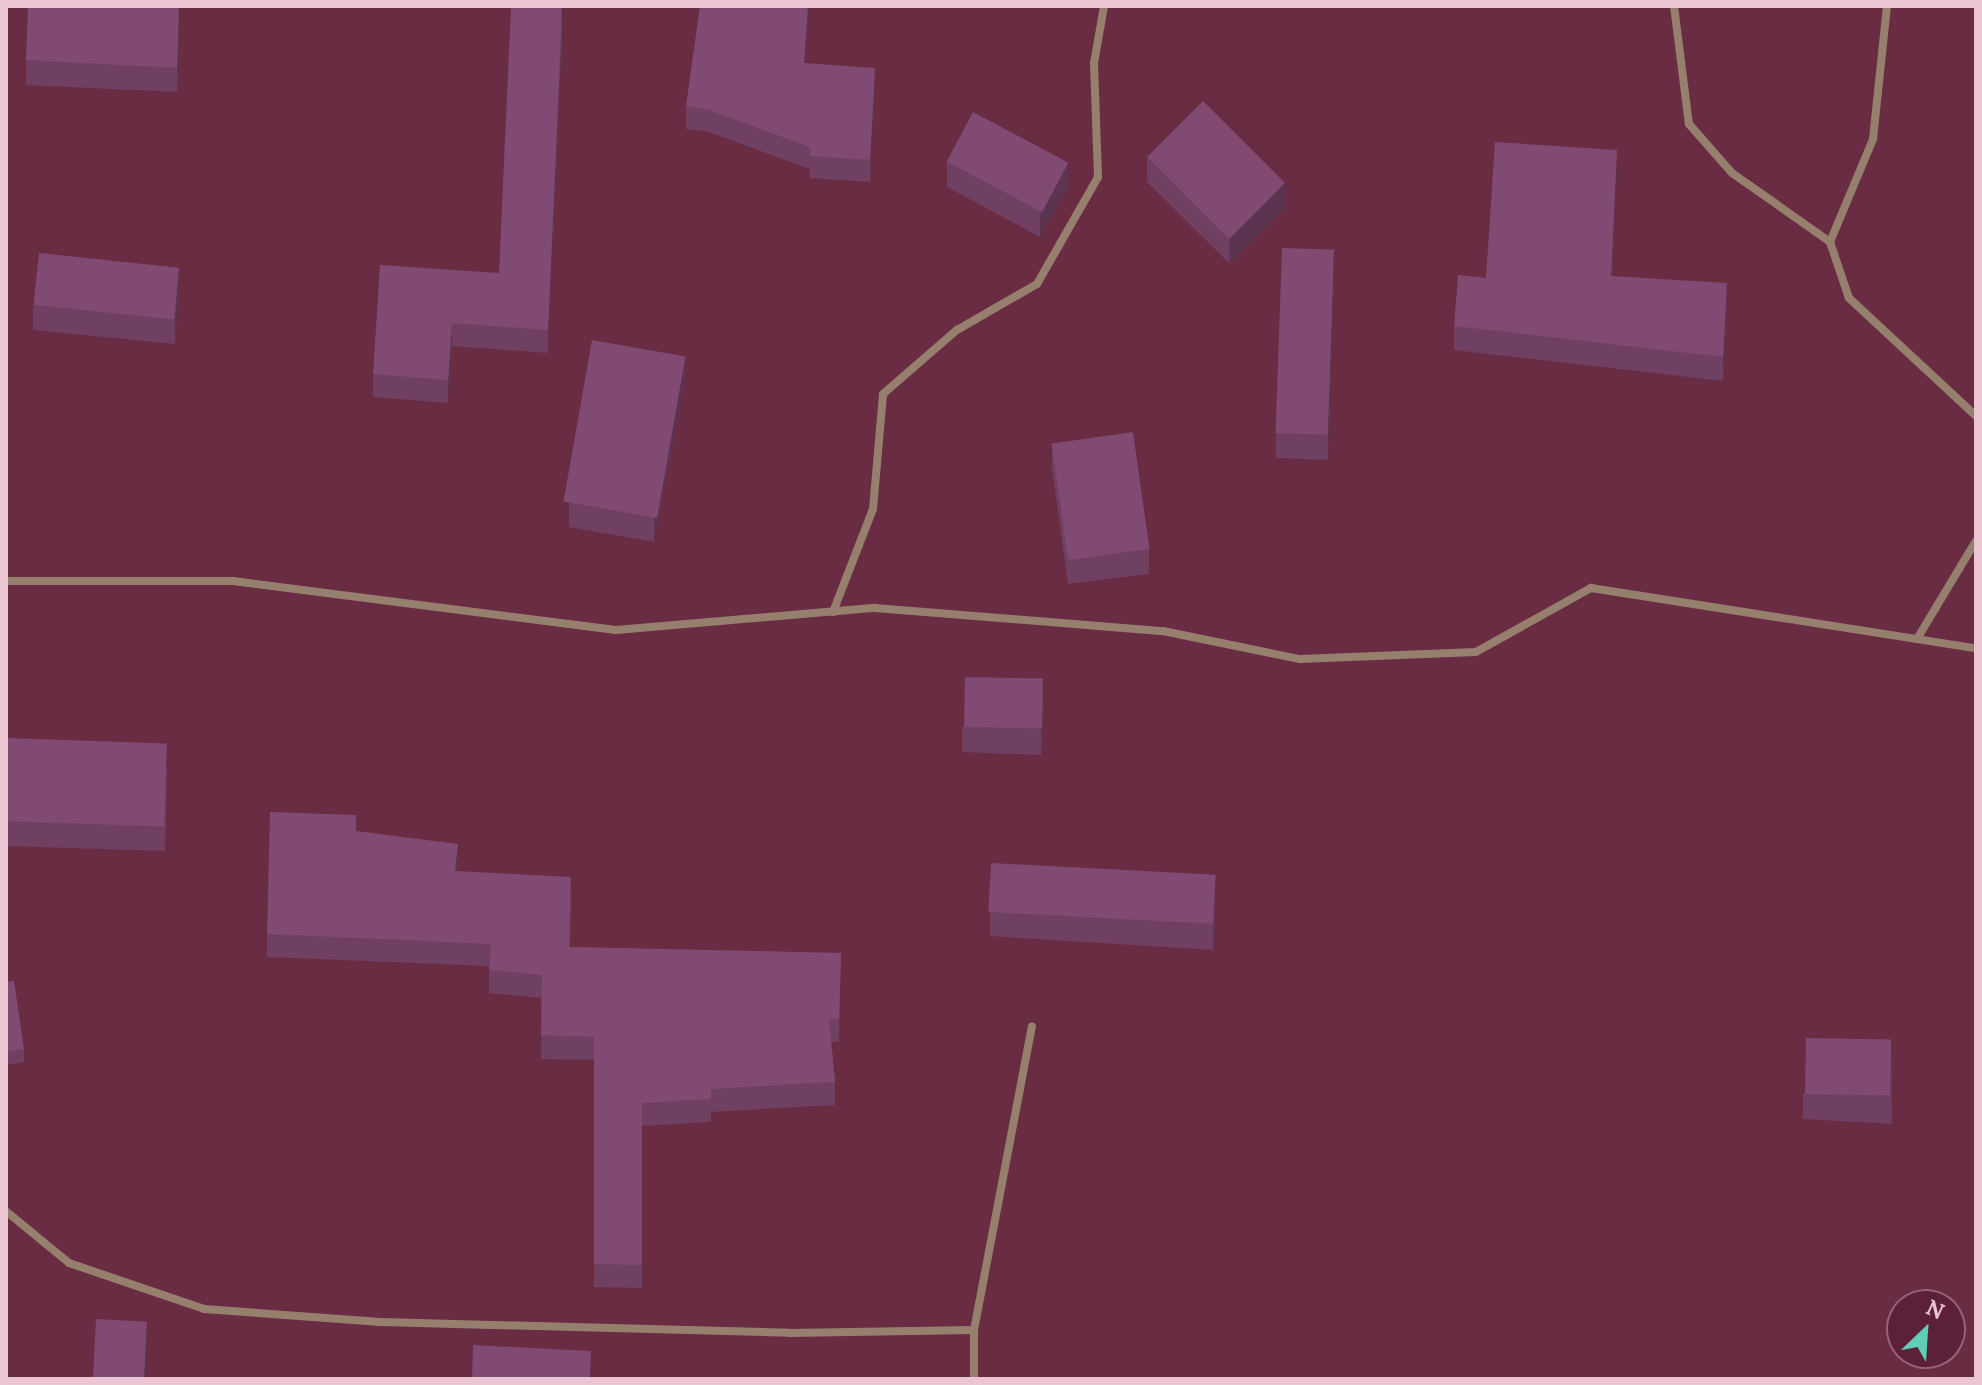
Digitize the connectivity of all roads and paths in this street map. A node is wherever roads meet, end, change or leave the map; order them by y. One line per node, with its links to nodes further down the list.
1 (1104, 6): 8 (street)
2 (1674, 6): 4 (street)
3 (1887, 6): 4 (street)
4 (1830, 242): 5 (street)
5 (1976, 416)
6 (1976, 541): 9 (street)
7 (6, 581): 8 (street)
8 (833, 612): 9 (street)
9 (1917, 639): 10 (street)
10 (1976, 648)
11 (1032, 1026): 13 (street)
12 (6, 1212): 13 (street)
13 (974, 1330): 14 (street)
14 (974, 1379)

